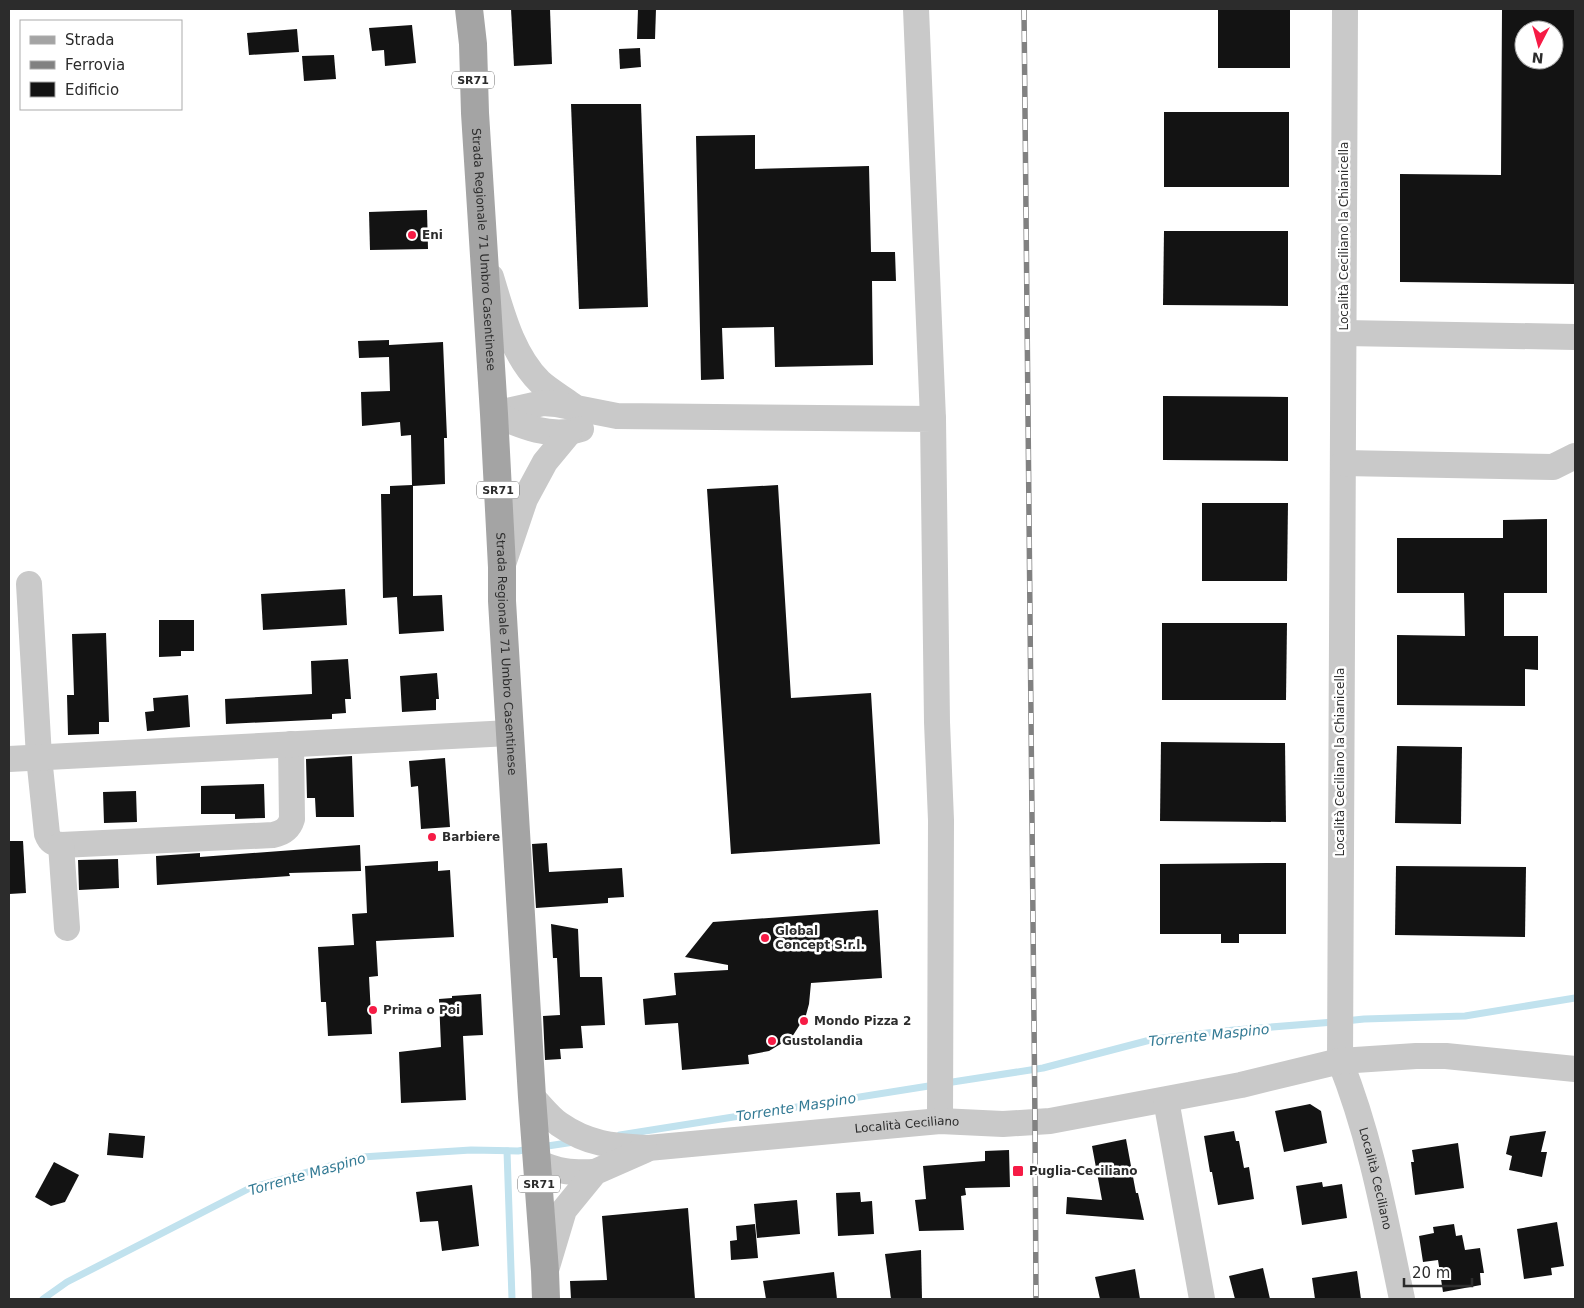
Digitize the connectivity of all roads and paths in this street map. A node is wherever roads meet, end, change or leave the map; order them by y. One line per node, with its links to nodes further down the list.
1 (469, 9): 4 (main road, Strada Regionale 71 Umbro Casentinese / SR71)
2 (916, 9): 10 (street)
3 (1345, 9): 5 (street, Località Ceciliano la Chianicella)
4 (484, 256): 7 (street); 8 (main road, Strada Regionale 71 Umbro Casentinese / SR71)
5 (1344, 333): 6 (street); 13 (street, Località Ceciliano la Chianicella)
6 (1575, 337)
7 (576, 408): 8 (street); 9 (street)
8 (494, 414): 11 (street); 14 (main road, Strada Regionale 71 Umbro Casentinese / SR71)
9 (617, 416): 10 (street); 11 (street)
10 (932, 419): 26 (street)
11 (569, 433): 14 (street)
12 (1575, 456): 13 (street)
13 (1343, 463): 22 (street, Località Ceciliano la Chianicella)
14 (502, 567): 16 (main road, Strada Regionale 71 Umbro Casentinese / SR71)
15 (29, 584): 18 (street)
16 (510, 733): 17 (street); 24 (main road, Strada Regionale 71 Umbro Casentinese / SR71)
17 (291, 744): 18 (street); 20 (street)
18 (40, 757): 19 (street); 20 (street)
19 (9, 759)
20 (61, 845): 21 (street)
21 (67, 928)
22 (1340, 1061): 23 (street, Località Ceciliano); 25 (street, Località Ceciliano); 33 (street, Località Ceciliano)
23 (1575, 1069)
24 (532, 1097): 27 (street); 28 (main road, Strada Regionale 71 Umbro Casentinese / SR71)
25 (1166, 1100): 26 (street, Località Ceciliano); 32 (street)
26 (940, 1121): 27 (street, Località Ceciliano)
27 (648, 1148): 29 (street)
28 (537, 1162): 29 (street); 30 (main road, Strada Regionale 71 Umbro Casentinese / SR71)
29 (595, 1172): 30 (street)
30 (545, 1270): 31 (main road, Strada Regionale 71 Umbro Casentinese / SR71)
31 (546, 1299)
32 (1202, 1299)
33 (1402, 1299)

